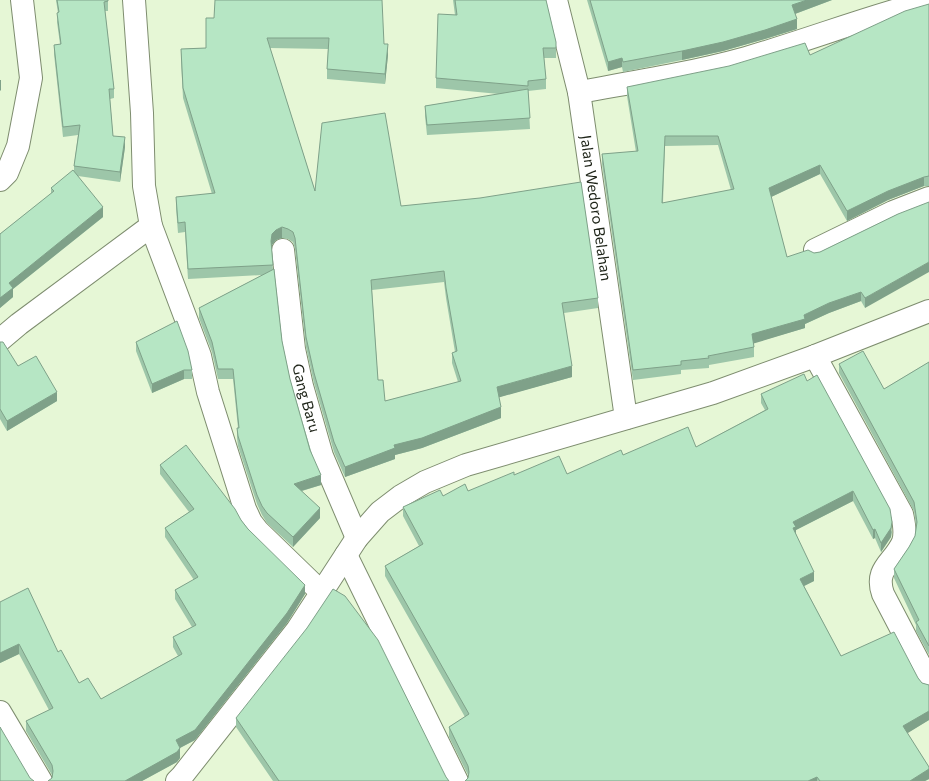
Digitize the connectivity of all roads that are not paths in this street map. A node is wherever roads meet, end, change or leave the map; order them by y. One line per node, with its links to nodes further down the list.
1 (22, 0): 6 (street)
2 (134, 0): 8 (street)
3 (556, 0): 5 (street, Jalan Wedoro Belahan)
4 (929, 1): 5 (street)
5 (579, 92): 14 (street, Jalan Wedoro Belahan)
6 (2, 175)
7 (929, 198): 10 (street)
8 (151, 226): 12 (street); 16 (street)
9 (283, 250): 15 (street, Gang Baru)
10 (815, 250)
11 (929, 311): 13 (street)
12 (0, 340)
13 (815, 356): 14 (street); 17 (street)
14 (626, 418): 15 (street)
15 (351, 546): 16 (street); 21 (street, Gang Baru)
16 (322, 593): 20 (street)
17 (929, 682)
18 (0, 712): 19 (street)
19 (41, 781)
20 (177, 781)
21 (457, 781)

